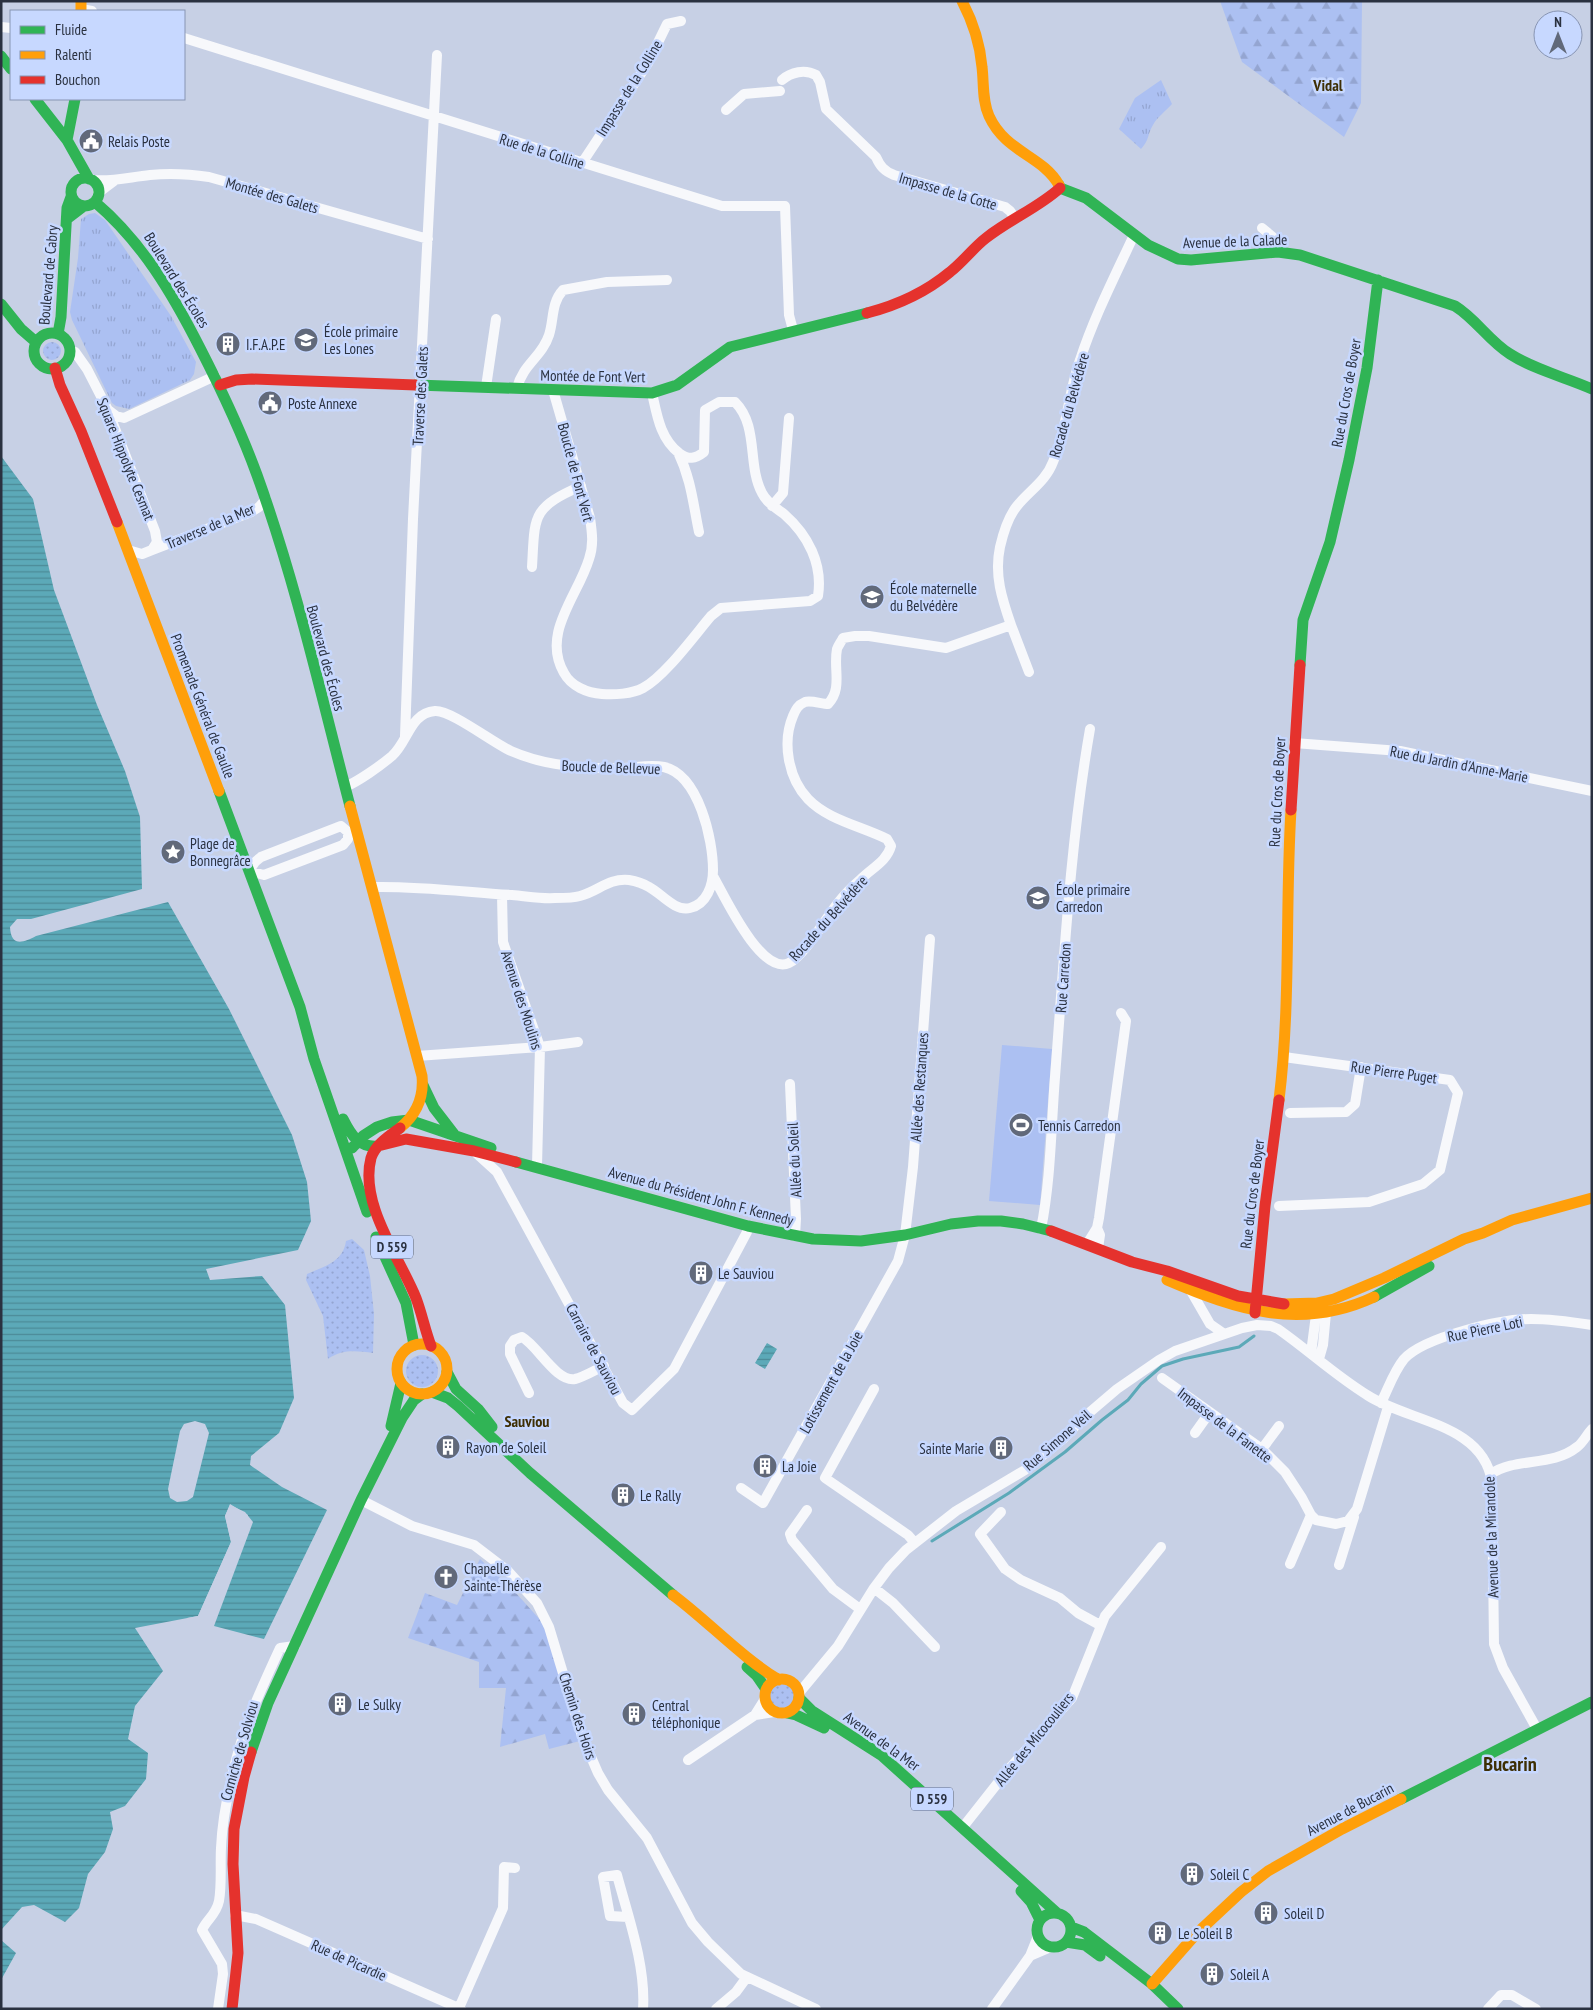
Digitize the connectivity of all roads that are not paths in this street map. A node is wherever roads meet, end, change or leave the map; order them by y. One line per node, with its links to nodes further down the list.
1 (962, 1): 19 (main road)
2 (681, 21): 15 (street, Impasse de la Colline)
3 (185, 38): 12 (street, Rue de la Colline)
4 (437, 55): 12 (street, Traverse des Galets)
5 (2, 57): 6 (main road)
6 (10, 68)
7 (782, 80): 22 (street, Impasse de la Cotte)
8 (780, 92): 11 (street)
9 (36, 100): 13 (main road)
10 (74, 105): 13 (main road); 14 (main road)
11 (726, 110)
12 (433, 117): 15 (street, Rue de la Colline); 26 (street, Traverse des Galets)
13 (55, 125): 14 (main road)
14 (69, 145): 16 (main road); 18 (main road)
15 (582, 163): 32 (street, Rue de la Colline)
16 (90, 180): 17 (street, Montée des Galets); 18 (main road); 21 (main road)
17 (114, 181): 21 (street, Montée des Galets); 26 (street, Montée des Galets)
18 (73, 184): 20 (main road)
19 (1060, 188): 22 (main road, Montée de Font Vert); 25 (main road, Avenue de la Calade)
20 (71, 197): 21 (main road); 23 (main road, Boulevard de Cabry)
21 (92, 200): 23 (main road, Boulevard de Cabry); 37 (main road, Boulevard des Écoles)
22 (1015, 218): 32 (main road, Montée de Font Vert)
23 (67, 219): 33 (main road, Boulevard de Cabry)
24 (1262, 228): 27 (street)
25 (1134, 235): 27 (main road, Avenue de la Calade); 54 (street, Rocade du Belvédère)
26 (428, 239): 38 (street, Traverse des Galets)
27 (1278, 252): 29 (main road, Avenue de la Calade)
28 (667, 280): 40 (street)
29 (1378, 280): 41 (main road, Avenue de la Calade); 58 (main road, Rue du Cros de Boyer)
30 (1, 304): 34 (main road)
31 (496, 319): 39 (street)
32 (792, 330): 43 (main road, Montée de Font Vert)
33 (58, 334): 34 (main road); 35 (main road)
34 (36, 342): 36 (main road)
35 (70, 351): 36 (main road); 44 (street, Square Hippolyte Cesmat)
36 (55, 368): 51 (main road, Promenade Général de Gaulle)
37 (217, 381): 38 (main road, Montée de Font Vert); 44 (street, Montée de Font Vert); 48 (main road, Boulevard des Écoles)
38 (420, 386): 39 (main road, Montée de Font Vert); 57 (street, Traverse des Galets)
39 (486, 387): 40 (main road, Montée de Font Vert)
40 (516, 388): 42 (main road, Montée de Font Vert)
41 (1592, 389)
42 (553, 390): 43 (main road, Montée de Font Vert); 47 (street, Boucle de Font Vert)
43 (652, 392): 46 (street)
44 (107, 408): 52 (street, Square Hippolyte Cesmat)
45 (789, 418): 49 (street)
46 (678, 452): 49 (street, Boucle de Font Vert); 50 (street)
47 (580, 486): 49 (street, Boucle de Font Vert); 53 (street)
48 (266, 498): 52 (street, Traverse de la Mer); 59 (main road, Boulevard des Écoles)
49 (772, 506)
50 (699, 532)
51 (128, 550): 52 (street); 62 (main road, Promenade Général de Gaulle)
52 (152, 550)
53 (532, 567)
54 (1011, 625): 55 (street); 63 (street, Rocade du Belvédère)
55 (1029, 672)
56 (1090, 729): 90 (street, Rue Carredon)
57 (405, 737): 59 (street, Boucle de Bellevue); 63 (street, Boucle de Bellevue)
58 (1294, 744): 60 (street, Rue du Jardin d'Anne-Marie); 71 (main road, Rue du Cros de Boyer)
59 (345, 787): 61 (main road, Boulevard des Écoles)
60 (1592, 791)
61 (352, 830): 62 (street); 62 (street); 64 (main road, Boulevard des Écoles)
62 (249, 871): 72 (main road, Promenade Général de Gaulle)
63 (713, 876): 65 (street, Boucle de Bellevue)
64 (374, 887): 65 (street, Boucle de Bellevue); 70 (main road, Boulevard des Écoles)
65 (502, 895): 69 (street, Avenue des Moulins)
66 (930, 939): 92 (street, Allée des Restanques)
67 (1120, 1013): 94 (street)
68 (578, 1042): 69 (street)
69 (540, 1047): 70 (street); 84 (street, Avenue des Moulins)
70 (417, 1056): 75 (main road, Boulevard des Écoles)
71 (1284, 1057): 73 (street, Rue Pierre Puget); 99 (main road, Rue du Cros de Boyer)
72 (314, 1059): 79 (main road, Promenade Général de Gaulle); 82 (main road, Promenade Général de Gaulle)
73 (1361, 1067): 76 (street); 88 (street, Rue Pierre Puget)
74 (790, 1084): 93 (street, Allée du Soleil)
75 (423, 1085): 77 (main road, Boulevard des Écoles); 78 (main road)
76 (1290, 1113)
77 (409, 1120): 78 (main road, Avenue du Président John F. Kennedy); 79 (main road, Avenue du Président John F. Kennedy); 80 (main road, Boulevard des Écoles)
78 (454, 1134): 84 (main road, Avenue du Président John F. Kennedy)
79 (356, 1141): 80 (main road); 82 (main road, Avenue du Président John F. Kennedy)
80 (378, 1146): 81 (main road, Avenue du Président John F. Kennedy); 104 (main road, D 559)
81 (474, 1151): 83 (main road, Avenue du Président John F. Kennedy); 85 (street, Carraire de Sauviou)
82 (348, 1155): 103 (main road, D 559)
83 (509, 1160): 85 (street); 86 (main road, Avenue du Président John F. Kennedy)
84 (537, 1166): 86 (main road, Avenue du Président John F. Kennedy)
85 (497, 1172): 106 (street, Carraire de Sauviou)
86 (555, 1173): 89 (main road, Avenue du Président John F. Kennedy)
87 (1592, 1198): 91 (main road, Avenue du Président John F. Kennedy)
88 (1279, 1206)
89 (748, 1226): 93 (main road, Avenue du Président John F. Kennedy); 106 (street, Carraire de Sauviou)
90 (1041, 1228): 92 (main road, Avenue du Président John F. Kennedy); 94 (main road, Avenue du Président John F. Kennedy)
91 (1483, 1234): 97 (main road, Avenue du Président John F. Kennedy); 100 (main road, Avenue du Président John F. Kennedy)
92 (905, 1235): 93 (main road, Avenue du Président John F. Kennedy); 122 (street, Lotissement de la Joie)
93 (795, 1236)
94 (1093, 1246): 95 (main road, Avenue du Président John F. Kennedy)
95 (1132, 1262): 96 (main road, Avenue du Président John F. Kennedy); 99 (main road, Avenue du Président John F. Kennedy)
96 (1191, 1291): 99 (main road, Avenue du Président John F. Kennedy); 102 (street)
97 (1334, 1299): 98 (main road, Avenue du Président John F. Kennedy); 100 (street)
98 (1298, 1304): 99 (main road, Avenue du Président John F. Kennedy); 100 (street)
99 (1256, 1307): 100 (main road, Avenue du Président John F. Kennedy)
100 (1321, 1312): 105 (street)
101 (1592, 1325): 113 (street, Rue Pierre Loti)
102 (1223, 1333): 105 (street, Rue Simone Veil); 128 (street, Rue Simone Veil)
103 (414, 1345): 104 (main road); 109 (main road)
104 (431, 1346): 107 (main road)
105 (1315, 1356): 113 (street, Avenue de la Mirandole)
106 (604, 1366): 112 (street)
107 (447, 1372): 111 (main road); 121 (main road)
108 (1162, 1378): 114 (street, Impasse de la Fanette)
109 (401, 1383): 111 (main road); 119 (main road, Corniche de Solviou)
110 (874, 1389): 128 (street)
111 (427, 1393): 119 (main road, Corniche de Solviou); 121 (main road)
112 (529, 1393)
113 (1384, 1405): 120 (street, Avenue de la Mirandole); 124 (street)
114 (1210, 1412): 117 (street); 118 (street, Impasse de la Fanette)
115 (1279, 1426): 118 (street)
116 (1592, 1429): 120 (street)
117 (1195, 1432)
118 (1262, 1449): 127 (street, Impasse de la Fanette)
119 (378, 1465): 123 (main road, Corniche de Solviou)
120 (1491, 1474): 145 (street, Avenue de la Mirandole)
121 (542, 1482): 133 (main road)
122 (741, 1488)
123 (361, 1500): 136 (main road, Corniche de Solviou); 158 (street, Chemin des Hoirs)
124 (1357, 1508): 127 (street); 131 (street)
125 (807, 1510): 134 (street)
126 (1001, 1512): 135 (street)
127 (1310, 1515): 130 (street)
128 (915, 1543): 132 (street, Rue Simone Veil)
129 (1161, 1547): 135 (street, Allée des Micocouliers)
130 (1290, 1564)
131 (1339, 1565)
132 (874, 1588): 134 (street, Rue Simone Veil); 137 (street)
133 (667, 1592): 138 (main road); 139 (main road)
134 (860, 1609): 140 (street, Rue Simone Veil)
135 (1100, 1625): 147 (street, Allée des Micocouliers)
136 (295, 1646): 150 (main road, Corniche de Solviou); 162 (street)
137 (935, 1647)
138 (779, 1680): 139 (main road); 140 (main road)
139 (766, 1694): 142 (main road); 144 (street)
140 (799, 1696): 143 (main road); 147 (main road, Avenue de la Mer / D 559)
141 (1592, 1702): 145 (main road, Avenue de Bucarin)
142 (774, 1712): 143 (main road); 144 (street)
143 (786, 1713): 152 (main road, Avenue de la Mer / D 559)
144 (755, 1715): 146 (street)
145 (1537, 1729): 159 (main road, Avenue de Bucarin)
146 (688, 1760)
147 (964, 1827): 149 (main road, Avenue de la Mer / D 559)
148 (516, 1868): 161 (street)
149 (1056, 1912): 152 (main road); 153 (main road)
150 (236, 1915): 161 (street, Rue de Picardie); 163 (main road, Corniche de Solviou)
151 (628, 1917): 164 (street)
152 (1040, 1920): 154 (main road)
153 (1071, 1927): 155 (main road); 159 (main road)
154 (1038, 1936): 156 (main road); 157 (street)
155 (1066, 1942): 156 (main road); 168 (main road)
156 (1050, 1946): 157 (street)
157 (1030, 1956): 167 (street)
158 (747, 1977): 160 (street, Chemin des Hoirs); 165 (street)
159 (1152, 1984): 169 (main road)
160 (803, 2006): 166 (street, Chemin des Hoirs)
161 (460, 2008)
162 (218, 2009)
163 (232, 2009)
164 (643, 2009)
165 (716, 2009)
166 (816, 2009)
167 (992, 2009)
168 (1164, 2009)
169 (1178, 2009)
170 (1488, 2009): 171 (street)
171 (1536, 2009)

